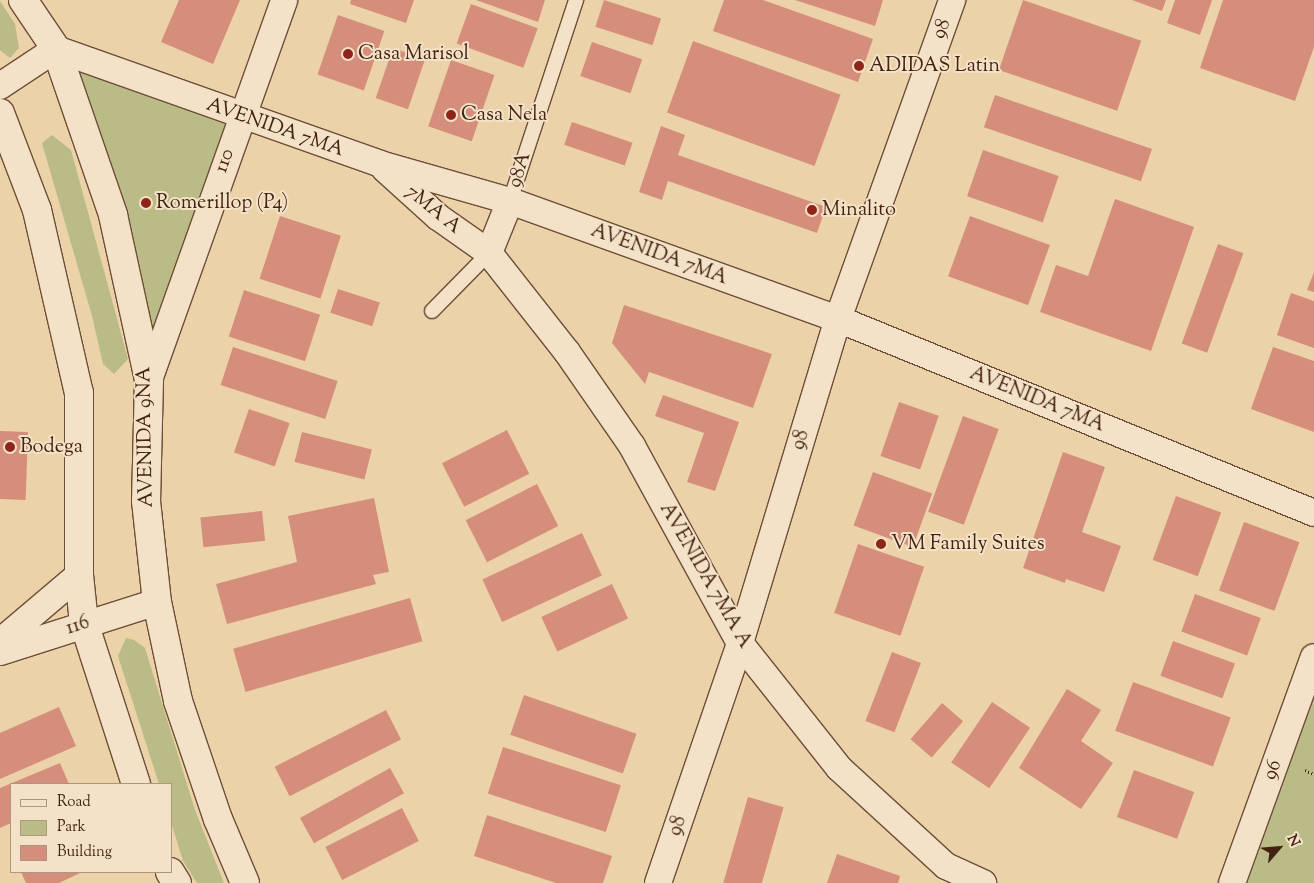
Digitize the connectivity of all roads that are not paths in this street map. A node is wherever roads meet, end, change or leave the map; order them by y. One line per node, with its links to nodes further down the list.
1 (23, 0): 5 (main road, AVENIDA 9NA)
2 (284, 0): 8 (street, 110)
3 (576, 0): 11 (lane, 98A)
4 (952, 0): 14 (street, 98)
5 (56, 49): 6 (street); 8 (street, AVENIDA 7MA); 15 (main road, AVENIDA 9NA)
6 (0, 86)
7 (0, 113): 9 (main road)
8 (241, 117): 10 (street, AVENIDA 7MA); 15 (street, 110)
9 (6, 146): 17 (main road)
10 (380, 164): 11 (street, AVENIDA 7MA); 12 (street, 7MA A)
11 (510, 201): 12 (street, 98A); 14 (street, AVENIDA 7MA)
12 (489, 253): 13 (lane); 21 (street, AVENIDA 7MA A)
13 (432, 311)
14 (838, 319): 16 (street, AVENIDA 7MA); 21 (street, 98)
15 (149, 380): 18 (main road, AVENIDA 9NA)
16 (1314, 513)
17 (79, 575): 19 (main road); 20 (street, 116)
18 (157, 602): 19 (street, 116); 25 (main road, AVENIDA 9NA)
19 (84, 623): 22 (street, 116); 24 (main road)
20 (0, 642)
21 (740, 643): 26 (street, 98); 27 (street, AVENIDA 7MA A)
22 (0, 652)
23 (1314, 657): 28 (street, 96)
24 (136, 783)
25 (244, 883)
26 (658, 883)
27 (983, 883)
28 (1232, 883)

